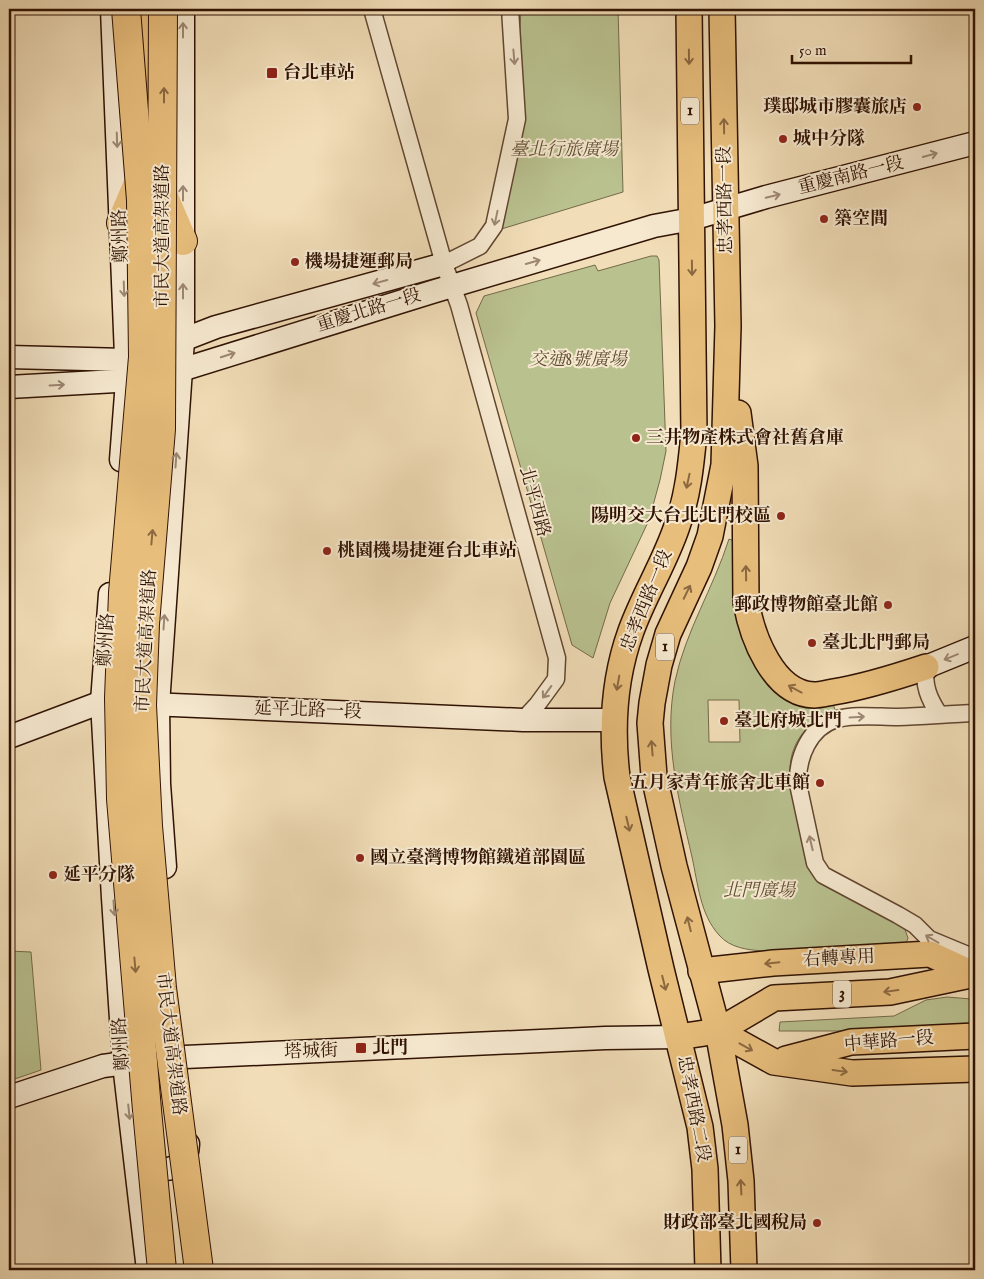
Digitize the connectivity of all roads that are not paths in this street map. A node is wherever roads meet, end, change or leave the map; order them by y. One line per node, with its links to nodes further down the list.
1 (112, 9): 14 (street, 鄭州路, one-way to 14)
2 (126, 9): 44 (highway, 市民大道高架道路, one-way to 44, bridge)
3 (144, 9): 11 (highway)
4 (163, 9): 42 (highway, 市民大道高架道路, one-way to 4, bridge)
5 (183, 9): 15 (street, one-way to 5)
6 (372, 9): 16 (street, 北平西路)
7 (510, 9): 16 (street, one-way to 16)
8 (689, 9): 13 (main road, 忠孝西路一段 / 1, one-way to 13)
9 (722, 9): 12 (main road, 忠孝西路一段 / 1, one-way to 9)
10 (975, 143): 12 (street, 重慶南路一段, one-way to 10)
11 (148, 158): 14 (highway); 15 (highway); 21 (highway)
12 (726, 210): 13 (street, 重慶北路一段); 18 (main road, 忠孝西路一段 / 1)
13 (692, 219): 17 (street, 重慶北路一段, one-way to 13); 31 (main road, 忠孝西路一段 / 1, one-way to 31)
14 (121, 223): 21 (street, 鄭州路, one-way to 21)
15 (183, 242): 19 (street, one-way to 15)
16 (444, 264): 17 (street, 北平西路); 19 (street, 重慶北路一段, one-way to 19)
17 (452, 286): 22 (street, 重慶北路一段, one-way to 17); 30 (street, 北平西路, one-way to 30)
18 (728, 326): 25 (main road, one-way to 18); 34 (main road, 忠孝西路一段 / 1, one-way to 18)
19 (183, 340): 21 (street, 重慶北路一段); 22 (street)
20 (9, 357): 21 (street, 重慶北路一段)
21 (139, 368): 22 (street, 重慶北路一段); 23 (street, 重慶北路一段, one-way to 21); 26 (street, 鄭州路)
22 (182, 371): 27 (street, one-way to 22)
23 (9, 387)
24 (975, 647): 25 (street, one-way to 25)
25 (926, 667): 29 (street)
26 (102, 702): 27 (street, 延平北路一段); 32 (street, 延平北路一段); 40 (street, 鄭州路, one-way to 40)
27 (158, 705): 30 (street, 延平北路一段); 38 (street)
28 (975, 713): 29 (street)
29 (939, 714): 33 (street, one-way to 29)
30 (523, 720): 31 (street, 延平北路一段)
31 (614, 720): 37 (main road, 忠孝西路一段 / 1, one-way to 37)
32 (9, 737)
33 (974, 970): 34 (main road, 右轉專用, one-way to 34); 35 (main road, 3, one-way to 35)
34 (701, 971): 35 (main road, 忠孝西路一段 / 1)
35 (718, 1031): 37 (main road, 3); 39 (main road, 中華路一段, one-way to 39); 53 (main road, 忠孝西路二段 / 1, one-way to 35)
36 (975, 1036): 39 (main road, 中華路一段)
37 (678, 1038): 38 (street, 塔城街); 52 (main road, 忠孝西路二段 / 1)
38 (181, 1057): 40 (street, 塔城街); 45 (street)
39 (774, 1062): 41 (main road, 中華路一段, one-way to 41)
40 (124, 1064): 43 (street, 塔城街); 46 (street, 鄭州路, one-way to 46)
41 (975, 1070)
42 (176, 1091): 49 (highway, bridge); 50 (highway, 市民大道高架道路, bridge)
43 (9, 1097)
44 (146, 1110): 48 (highway, 市民大道高架道路, bridge); 49 (highway, bridge)
45 (188, 1134): 46 (street); 51 (street)
46 (133, 1151): 47 (street, 鄭州路)
47 (148, 1270)
48 (162, 1270)
49 (178, 1270)
50 (199, 1270)
51 (206, 1270)
52 (708, 1270)
53 (744, 1270)

